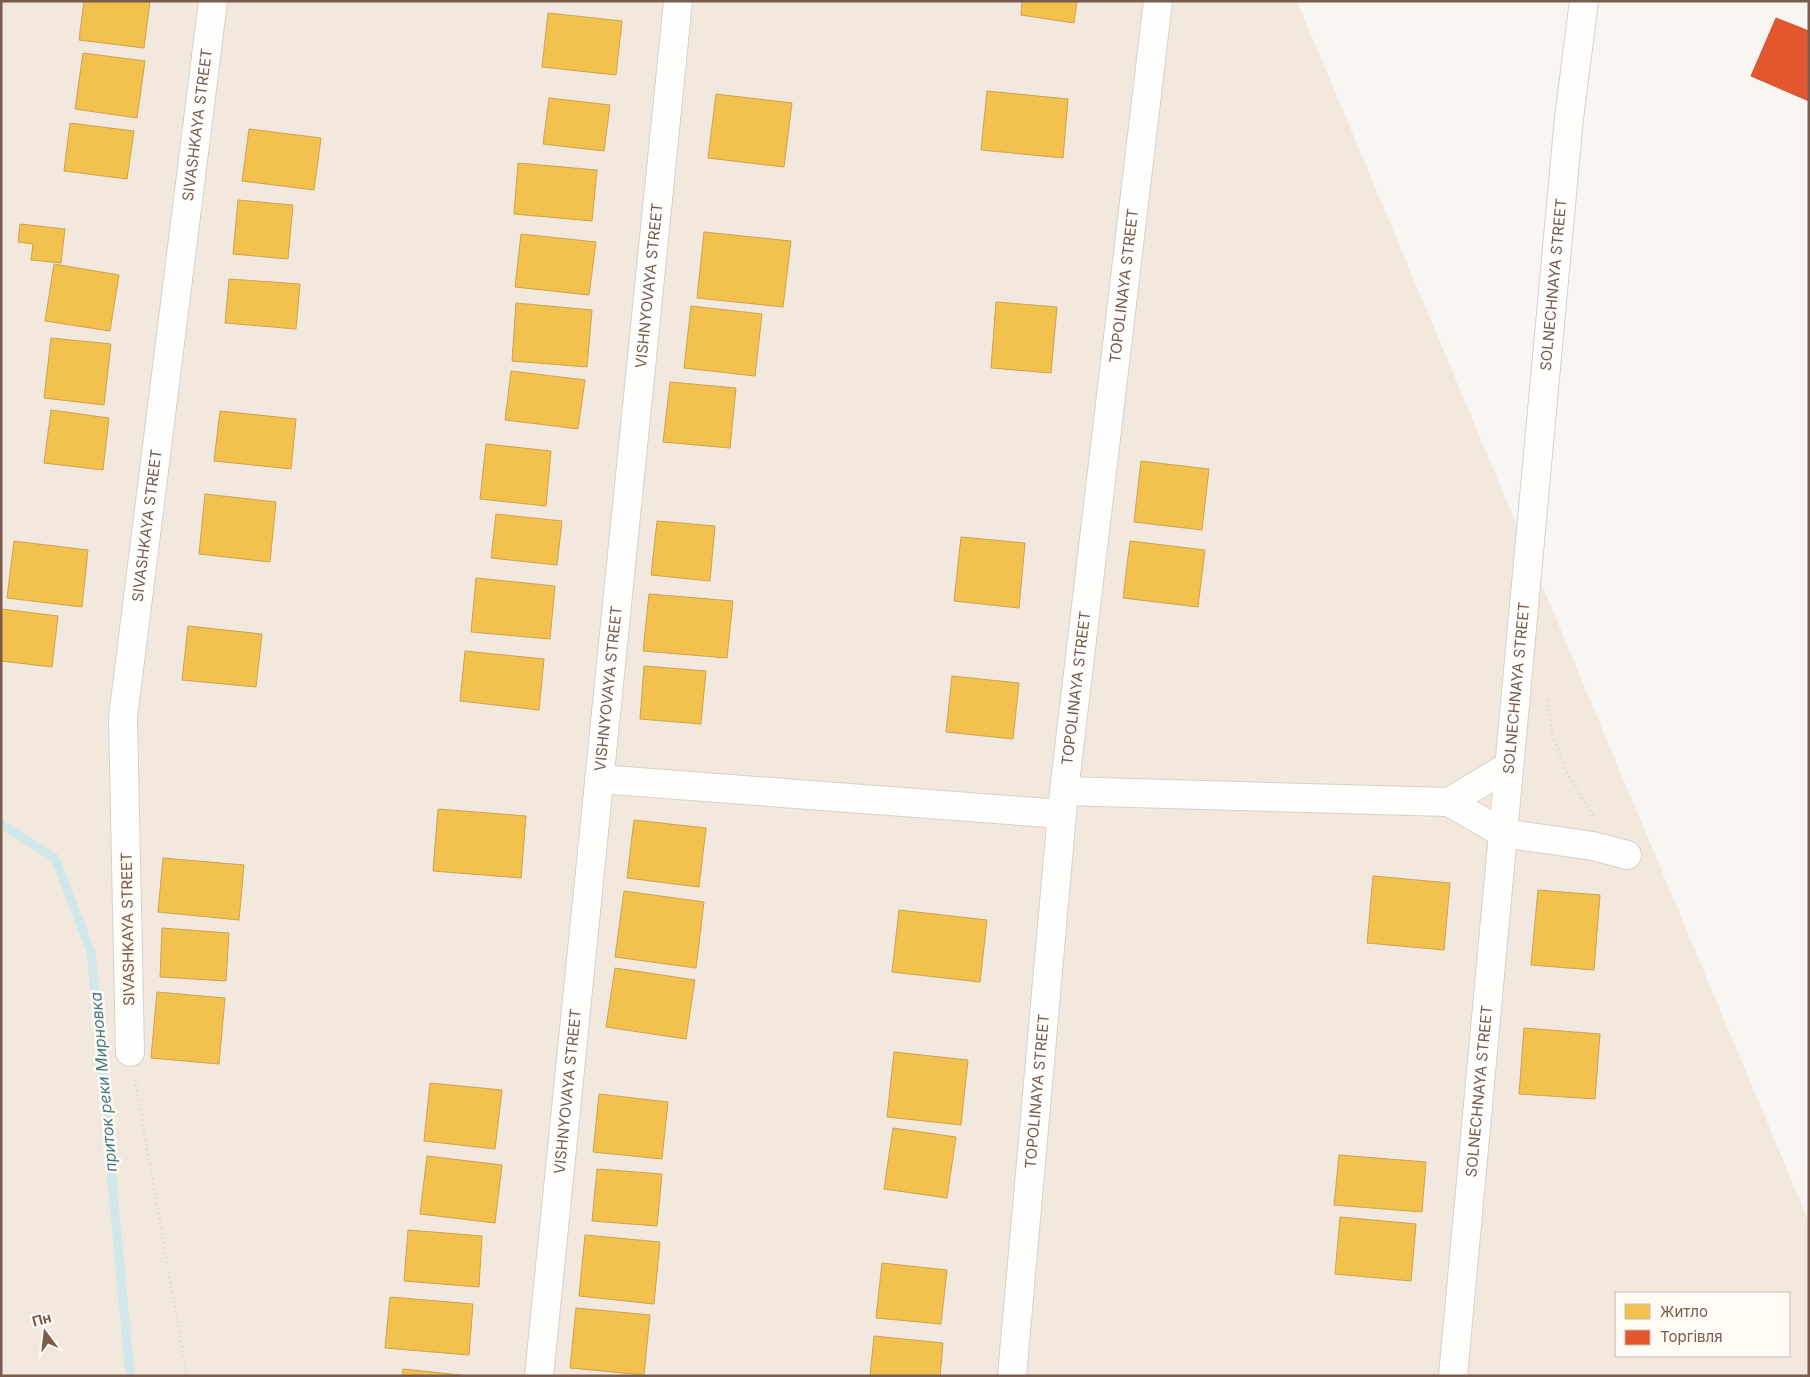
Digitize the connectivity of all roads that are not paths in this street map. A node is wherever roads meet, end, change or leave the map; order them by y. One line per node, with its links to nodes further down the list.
1 (213, 1): 11 (street, SIVASHKAYA STREET)
2 (678, 1): 6 (street, VISHNYOVAYA STREET)
3 (1158, 1): 8 (street, TOPOLINAYA STREET)
4 (1584, 1): 5 (street, SOLNECHNAYA STREET)
5 (1509, 766): 7 (street); 9 (street, SOLNECHNAYA STREET)
6 (599, 779): 8 (street); 12 (street, VISHNYOVAYA STREET)
7 (1449, 802): 8 (street); 9 (street)
8 (1063, 803): 13 (street, TOPOLINAYA STREET)
9 (1503, 833): 10 (street); 14 (street, SOLNECHNAYA STREET)
10 (1627, 855)
11 (130, 1052)
12 (539, 1376)
13 (1012, 1376)
14 (1453, 1376)

